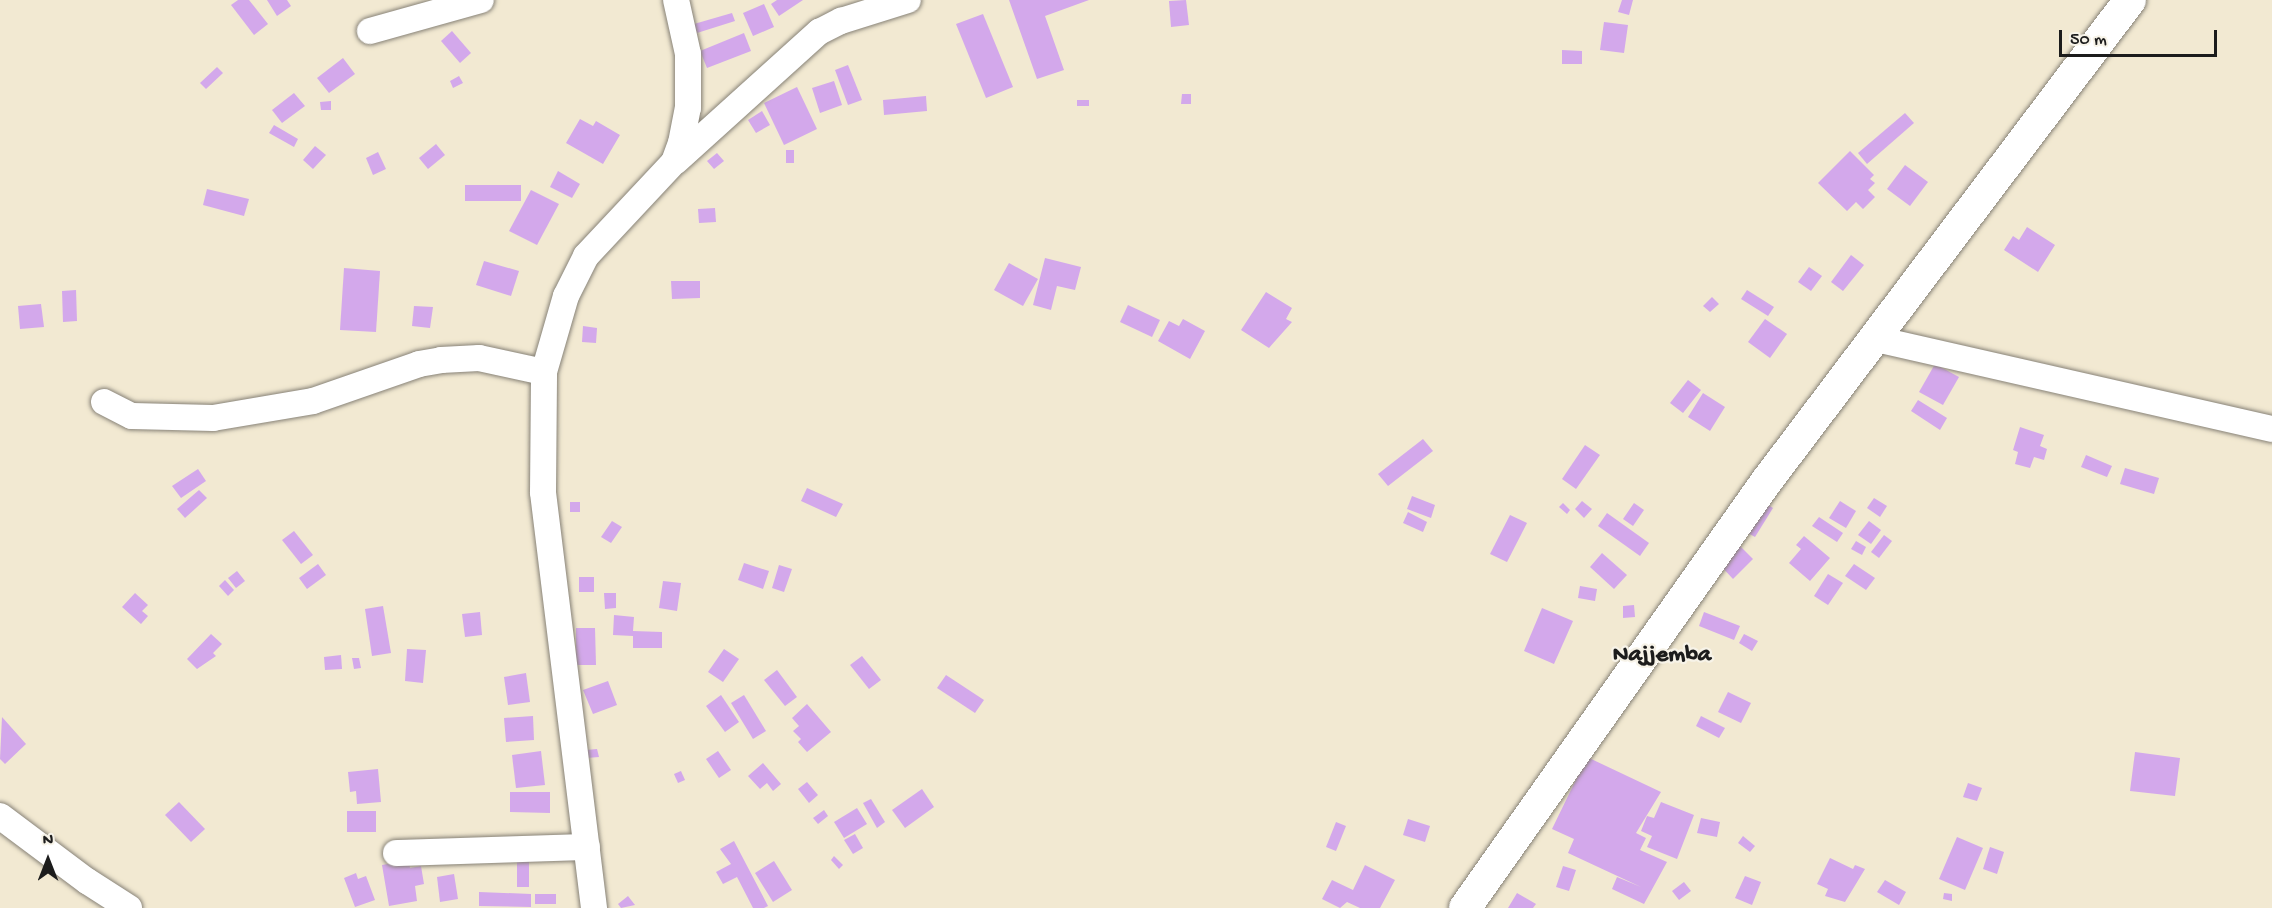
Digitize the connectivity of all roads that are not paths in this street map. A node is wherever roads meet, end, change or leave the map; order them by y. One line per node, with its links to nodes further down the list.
1 (481, 0): 5 (street)
2 (676, 0): 6 (street)
3 (908, 0): 6 (street)
4 (2130, 0): 7 (street)
5 (370, 32)
6 (674, 162): 8 (street)
7 (1876, 339): 10 (street); 16 (street)
8 (544, 372): 9 (street); 12 (street)
9 (104, 402)
10 (2272, 429)
11 (0, 816): 14 (street)
12 (587, 847): 13 (street); 15 (street)
13 (396, 853)
14 (129, 908)
15 (594, 908)
16 (1465, 908)

